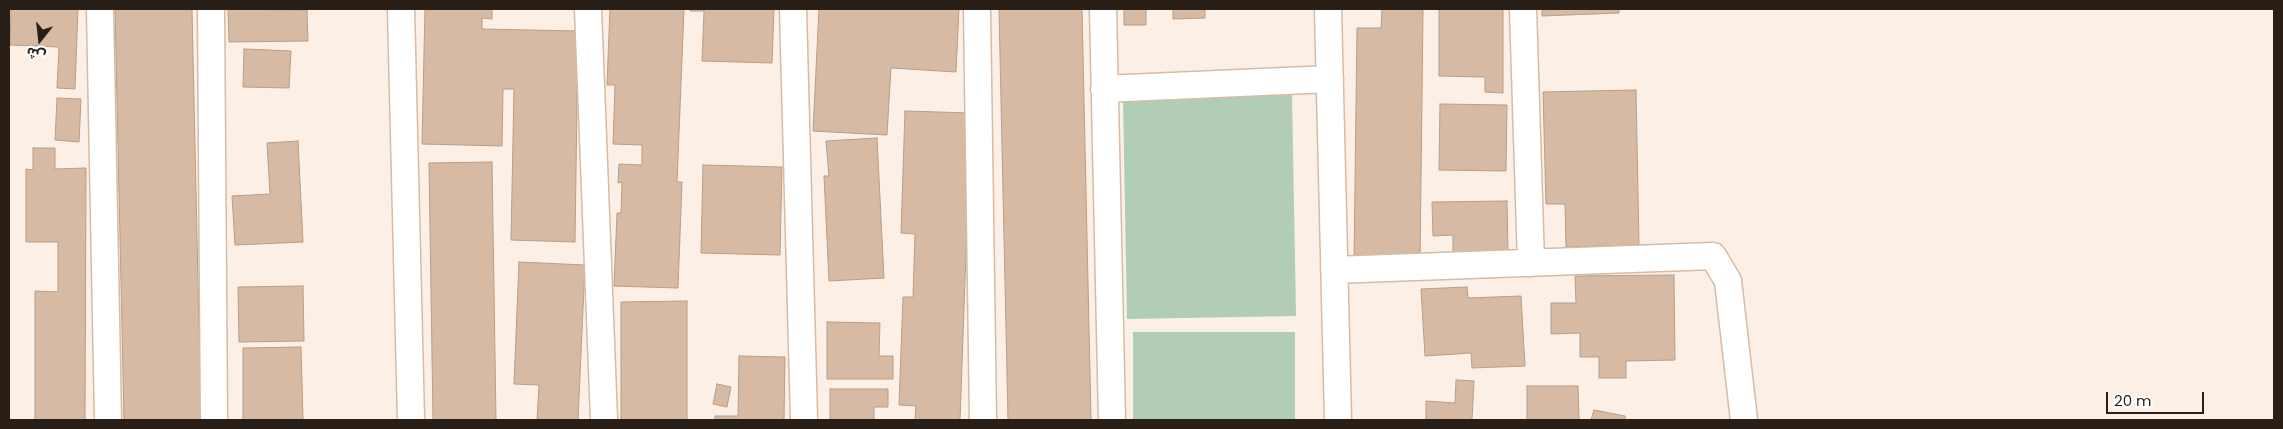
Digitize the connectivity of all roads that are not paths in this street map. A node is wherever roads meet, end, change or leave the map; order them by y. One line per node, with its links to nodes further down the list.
1 (100, 9): 14 (street)
2 (211, 9): 15 (street)
3 (401, 9): 16 (street)
4 (588, 9): 17 (street)
5 (793, 9): 18 (street)
6 (977, 9): 19 (street)
7 (1103, 9): 11 (street)
8 (1328, 9): 10 (street)
9 (1523, 9): 12 (street)
10 (1330, 79): 11 (street); 13 (street)
11 (1104, 89): 20 (street)
12 (1531, 262): 13 (street); 22 (street)
13 (1334, 270): 21 (street)
14 (108, 420)
15 (214, 420)
16 (411, 420)
17 (604, 420)
18 (804, 420)
19 (983, 420)
20 (1112, 420)
21 (1338, 420)
22 (1744, 420)

